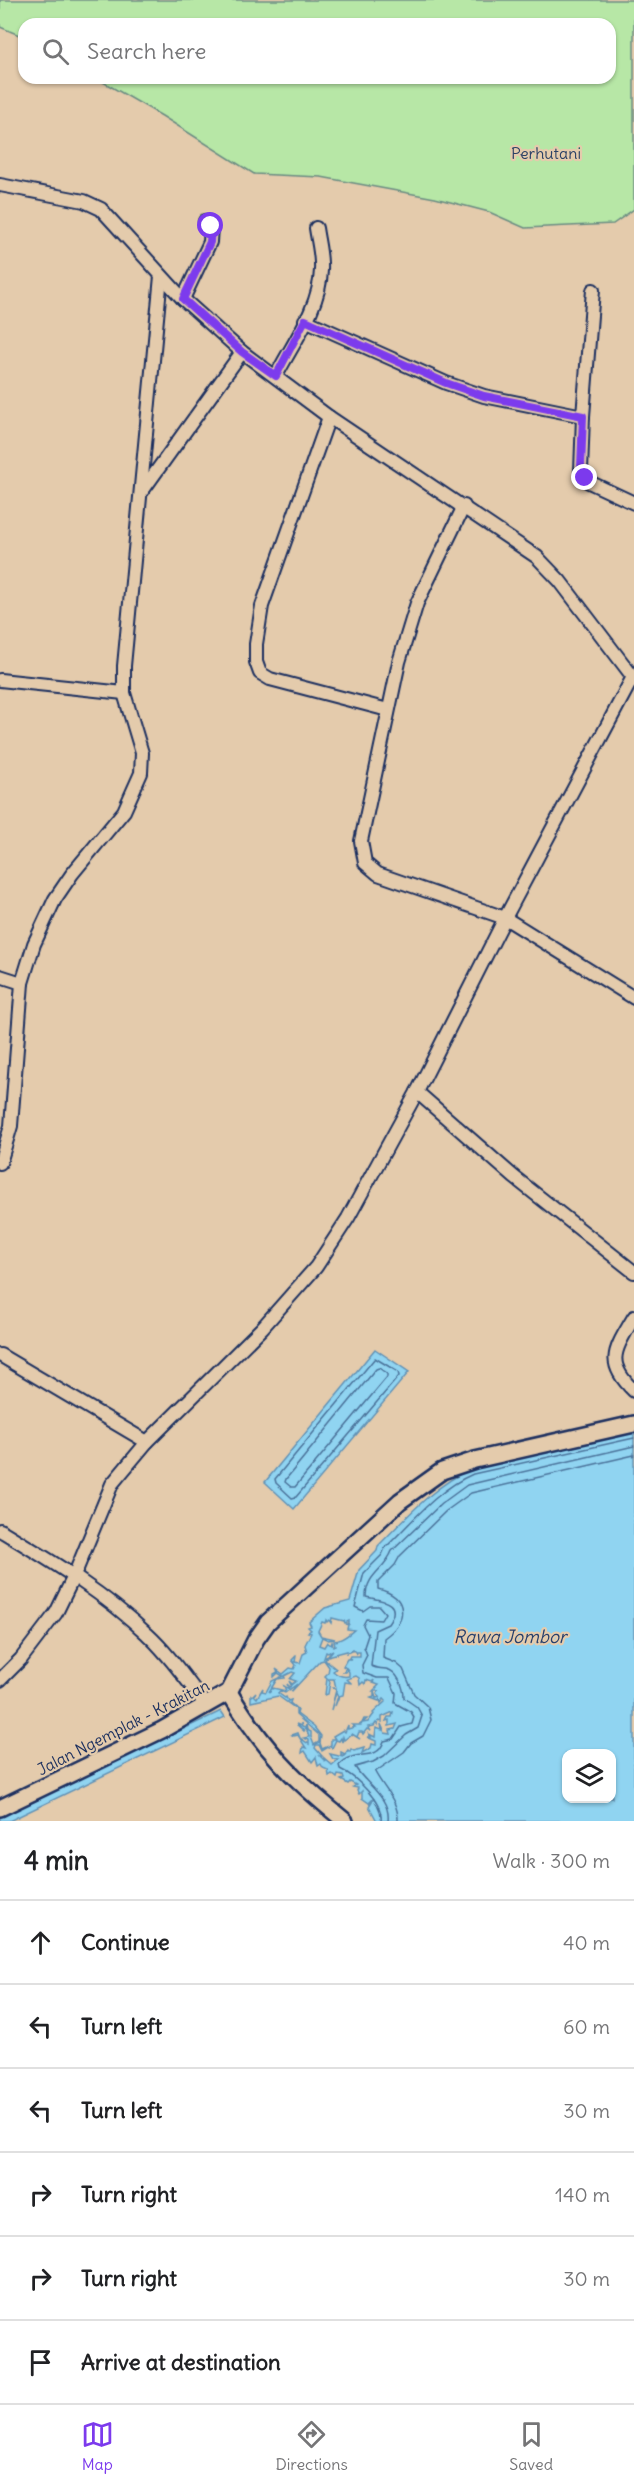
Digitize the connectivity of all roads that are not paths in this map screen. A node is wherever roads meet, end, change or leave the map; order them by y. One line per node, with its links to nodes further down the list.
1 (0, 185): 4 (street)
2 (205, 221): 6 (street)
3 (316, 228): 7 (street)
4 (161, 276): 6 (street); 12 (street)
5 (594, 290): 10 (street)
6 (183, 299): 8 (street)
7 (305, 320): 9 (street); 10 (street)
8 (242, 352): 9 (street); 12 (street)
9 (276, 376): 11 (street)
10 (583, 416): 13 (street)
11 (329, 417): 14 (street); 18 (street)
12 (141, 493): 17 (street)
13 (634, 503)
14 (464, 506): 15 (street); 18 (street)
15 (633, 676): 19 (street)
16 (0, 680): 17 (street)
17 (124, 693): 21 (street)
18 (388, 710): 19 (street)
19 (505, 918): 22 (street); 23 (street)
20 (0, 976): 21 (street)
21 (22, 983): 24 (street)
22 (634, 998)
23 (417, 1092): 25 (street); 30 (street)
24 (0, 1163)
25 (634, 1272)
26 (634, 1317): 28 (street)
27 (0, 1355): 30 (street)
28 (634, 1391)
29 (634, 1424): 34 (street)
30 (147, 1442): 32 (street)
31 (0, 1530): 32 (street)
32 (74, 1576): 33 (street); 35 (street)
33 (0, 1680)
34 (229, 1692): 35 (street, Jalan Ngemplak - Krakitan); 37 (street)
35 (206, 1706): 36 (street, Jalan Ngemplak - Krakitan)
36 (0, 1808)
37 (345, 1821)

